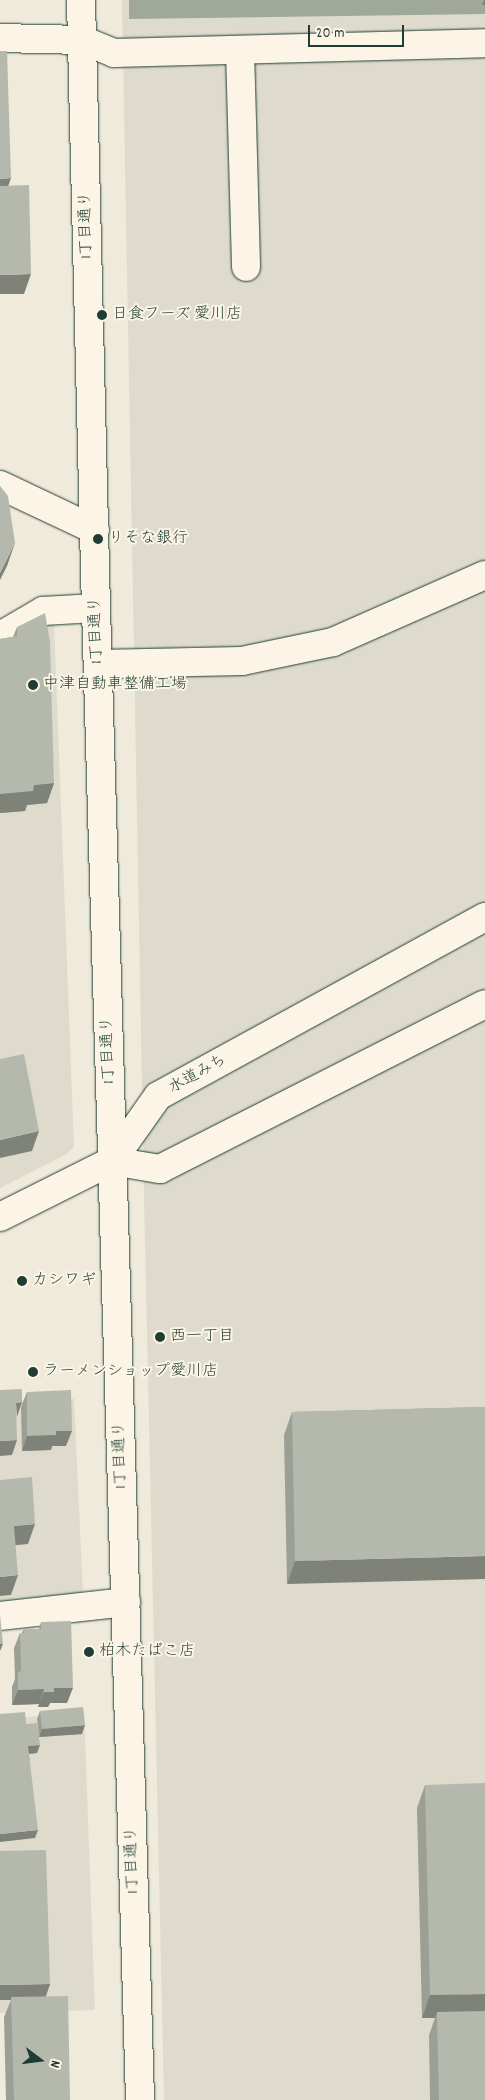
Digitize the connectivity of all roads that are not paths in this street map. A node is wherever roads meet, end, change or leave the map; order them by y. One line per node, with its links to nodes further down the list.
1 (81, 0): 3 (street, 1丁目通り)
2 (0, 38): 3 (street)
3 (82, 40): 5 (street); 8 (street, 1丁目通り)
4 (485, 43): 5 (street)
5 (240, 50): 6 (street)
6 (246, 266)
7 (0, 485): 8 (street)
8 (94, 530): 10 (street, 1丁目通り)
9 (485, 575): 12 (street)
10 (96, 608): 11 (street); 12 (street, 1丁目通り)
11 (0, 636)
12 (99, 664): 15 (street, 1丁目通り)
13 (485, 917): 15 (street, 水道みち)
14 (485, 1004): 15 (street)
15 (112, 1161): 16 (street); 17 (street, 1丁目通り)
16 (0, 1217)
17 (126, 1602): 18 (street); 19 (street, 1丁目通り)
18 (0, 1616)
19 (140, 2100)

